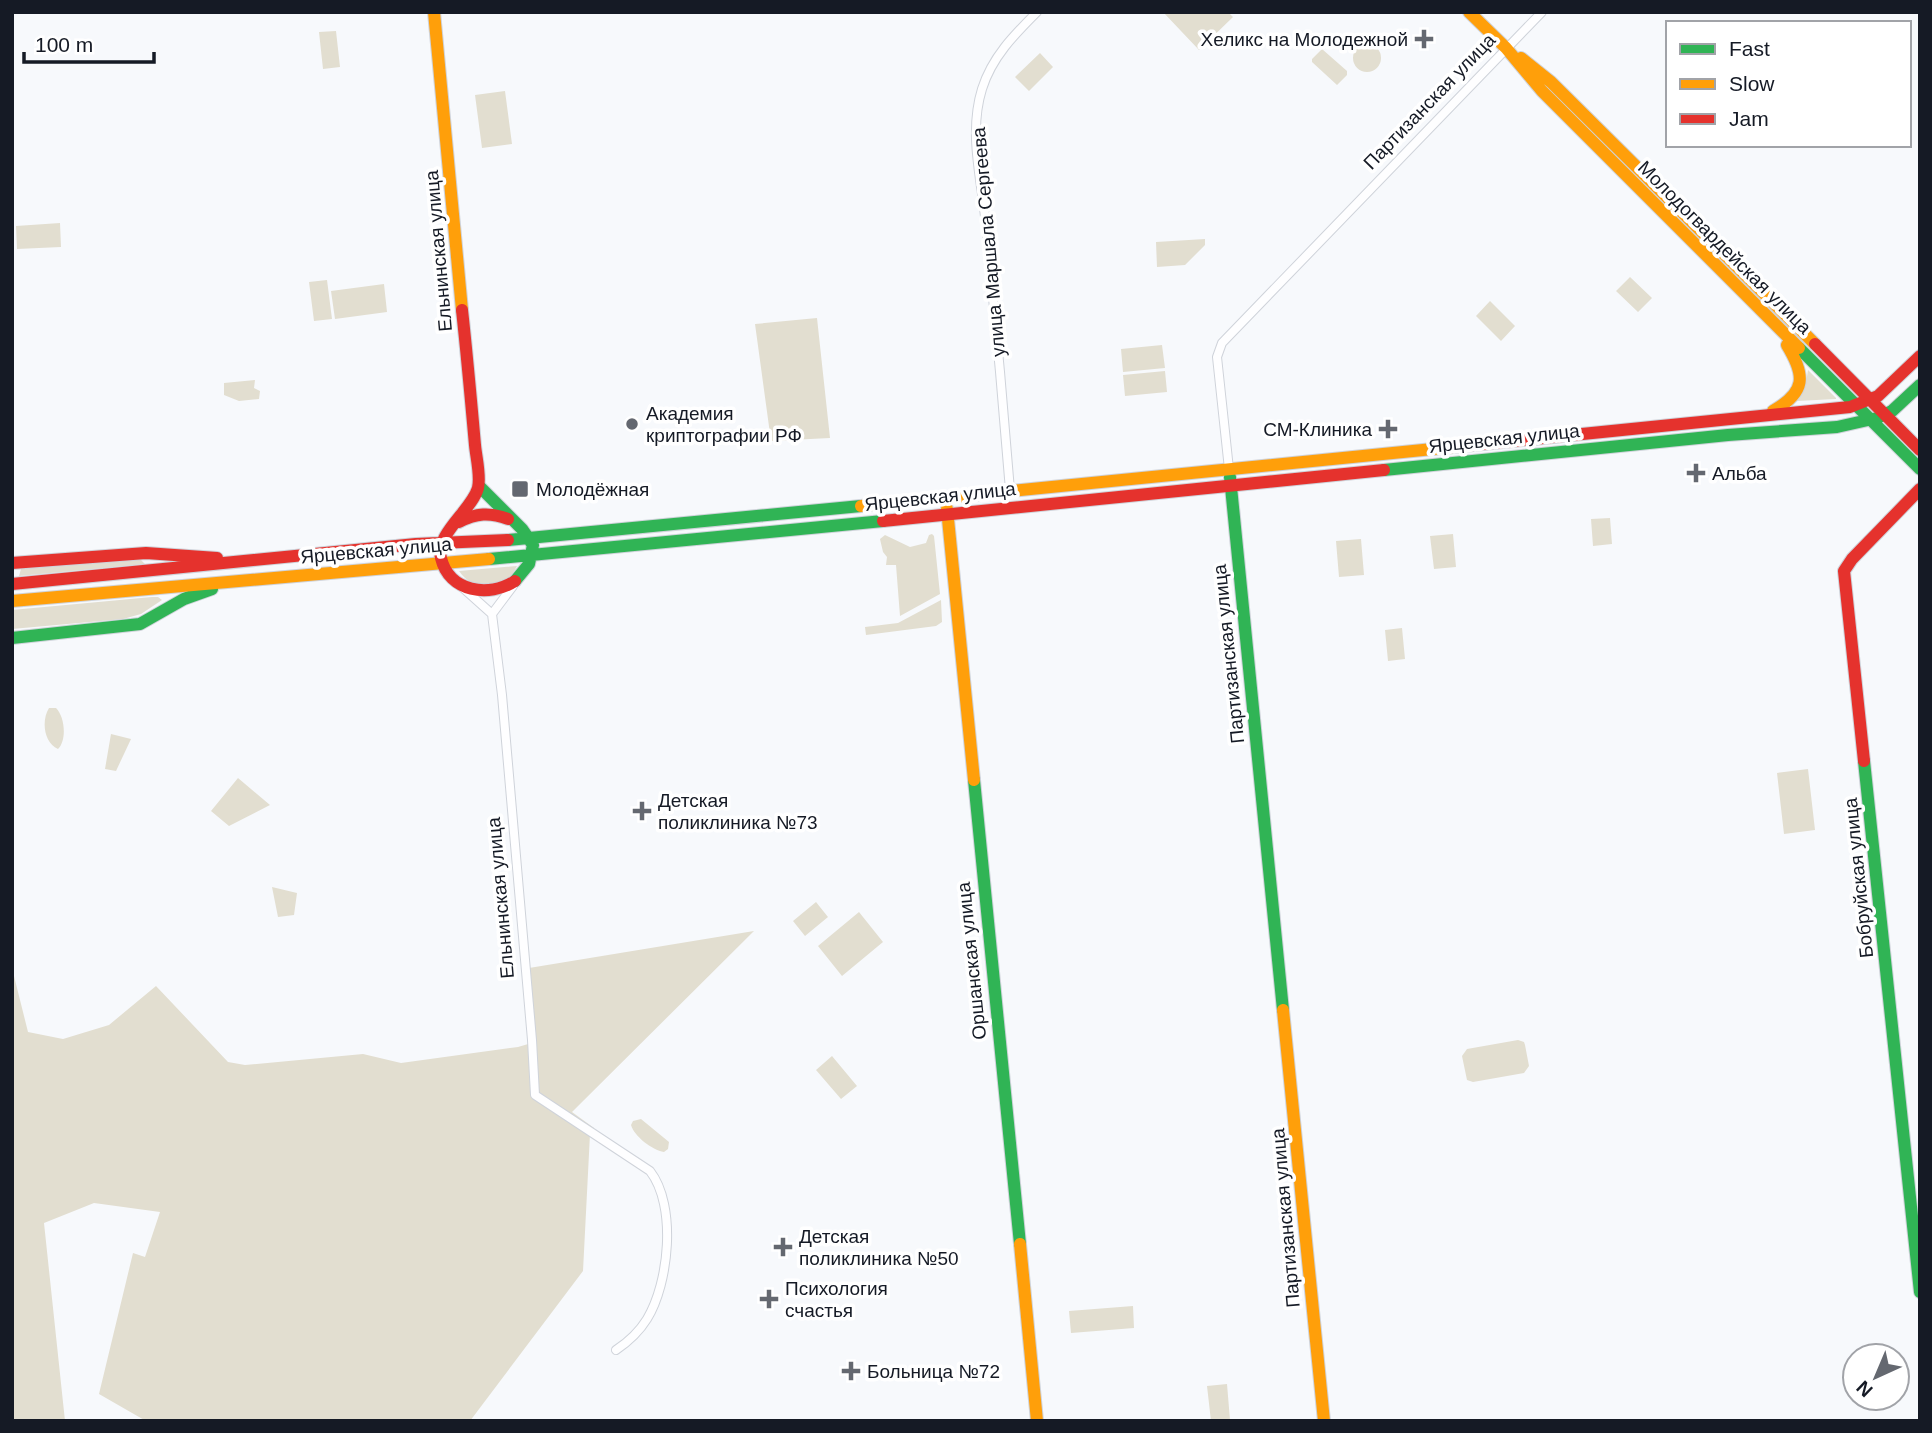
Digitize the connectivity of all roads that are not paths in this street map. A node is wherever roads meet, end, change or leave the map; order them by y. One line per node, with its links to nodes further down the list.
1 (434, 12): 18 (street, Ельнинская улица)
2 (1037, 12): 20 (street, улица Маршала Сергеева)
3 (1469, 12): 5 (street, Молодогвардейская улица)
4 (1542, 12): 5 (street, Партизанская улица)
5 (1506, 48): 6 (street, Молодогвардейская улица); 9 (street, Молодогвардейская улица); 15 (street, Партизанская улица)
6 (1776, 326): 10 (street, Молодогвардейская улица); 11 (street)
7 (1920, 356): 9 (street)
8 (1920, 385): 12 (street, Ярцевская улица)
9 (1871, 400): 10 (street, Ярцевская улица); 12 (street, Молодогвардейская улица)
10 (1856, 405): 11 (street, Ярцевская улица); 13 (street, Молодогвардейская улица)
11 (1765, 415): 15 (street, Ярцевская улица)
12 (1885, 415): 13 (street, Ярцевская улица); 14 (street, Молодогвардейская улица)
13 (1872, 421): 16 (street, Молодогвардейская улица); 17 (street, Ярцевская улица)
14 (1920, 450)
15 (1229, 469): 17 (street, Партизанская улица); 20 (street, Ярцевская улица)
16 (1920, 469)
17 (1230, 485): 22 (street, Ярцевская улица); 43 (street, Партизанская улица)
18 (479, 486): 23 (street); 24 (street)
19 (1920, 489): 40 (street, Бобруйская улица)
20 (1010, 490): 21 (street, Ярцевская улица)
21 (946, 498): 22 (street, Оршанская улица); 25 (street, Ярцевская улица)
22 (947, 514): 28 (street, Ярцевская улица); 42 (street, Оршанская улица)
23 (512, 520): 24 (street); 25 (street)
24 (455, 525): 26 (street)
25 (530, 539): 26 (street, Ярцевская улица); 28 (street)
26 (443, 542): 27 (street, Ярцевская улица); 31 (street)
27 (336, 552): 29 (street, Ярцевская улица); 32 (street)
28 (533, 556): 31 (street, Ярцевская улица); 33 (street)
29 (256, 560): 30 (street); 35 (street, Ярцевская улица)
30 (12, 563)
31 (442, 564): 32 (street, Ярцевская улица); 36 (street)
32 (338, 573): 34 (street, Ярцевская улица)
33 (519, 579): 36 (street); 38 (street)
34 (244, 580): 37 (street, Ярцевская улица); 39 (street)
35 (12, 583)
36 (460, 584): 38 (street)
37 (12, 601)
38 (492, 614): 41 (street, Ельнинская улица)
39 (12, 638)
40 (1920, 1292)
41 (616, 1350)
42 (1037, 1421)
43 (1324, 1421)

